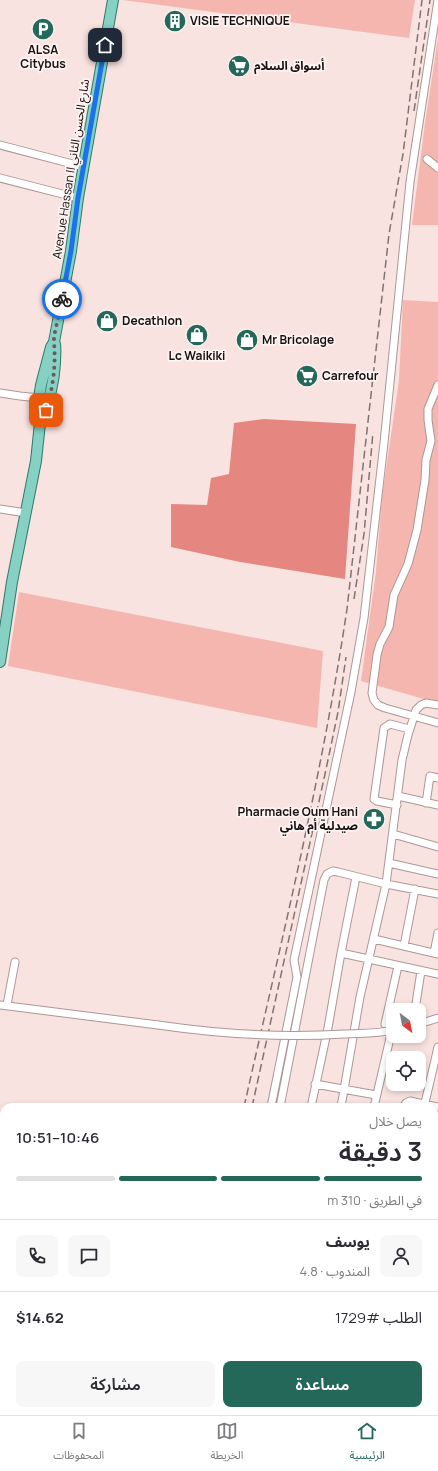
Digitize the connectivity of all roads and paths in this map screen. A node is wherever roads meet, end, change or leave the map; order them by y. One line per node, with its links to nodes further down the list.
1 (113, 0): 5 (main road, Avenue Hassan II شارع الحسن الثاني)
2 (438, 0): 56 (street)
3 (0, 145): 5 (street)
4 (427, 159): 6 (street)
5 (84, 167): 8 (main road, Avenue Hassan II شارع الحسن الثاني)
6 (438, 168)
7 (0, 178): 8 (street)
8 (78, 198): 9 (main road, Avenue Hassan II شارع الحسن الثاني)
9 (49, 374): 12 (main road); 13 (main road)
10 (438, 385): 19 (street)
11 (0, 393): 12 (street)
12 (39, 398): 13 (main road); 14 (main road)
13 (49, 400): 14 (main road)
14 (40, 423): 16 (main road)
15 (0, 509): 16 (street)
16 (26, 513): 17 (main road)
17 (0, 662)
18 (438, 705): 19 (street)
19 (414, 716): 20 (street); 21 (street)
20 (438, 723)
21 (409, 729): 23 (street); 25 (street)
22 (438, 778): 24 (street)
23 (398, 796): 24 (street); 25 (street)
24 (426, 802): 26 (street)
25 (397, 805): 27 (street)
26 (438, 805)
27 (393, 834): 28 (street); 29 (street)
28 (438, 847)
29 (389, 863): 30 (street); 32 (street)
30 (438, 874)
31 (356, 877): 32 (street); 38 (street); 57 (street)
32 (386, 884): 33 (street); 36 (street)
33 (415, 889): 34 (street); 37 (street)
34 (438, 894)
35 (438, 933): 39 (street)
36 (374, 939): 37 (street); 40 (street)
37 (404, 946): 39 (street)
38 (340, 953): 40 (street); 53 (street)
39 (436, 953)
40 (369, 960): 42 (street); 54 (street)
41 (15, 962): 46 (street)
42 (398, 966): 43 (street); 49 (street)
43 (421, 971): 44 (street); 45 (street)
44 (438, 974)
45 (416, 1003)
46 (4, 1005): 50 (street, bridge)
47 (438, 1018): 48 (street)
48 (426, 1022)
49 (385, 1024)
50 (386, 1031)
51 (389, 1043): 55 (street)
52 (438, 1047): 61 (street)
53 (315, 1084): 54 (street); 58 (street)
54 (344, 1089): 55 (street); 59 (street)
55 (376, 1095): 60 (street)
56 (272, 1103)
57 (281, 1103)
58 (312, 1103)
59 (342, 1103)
60 (375, 1103)
61 (425, 1103)

